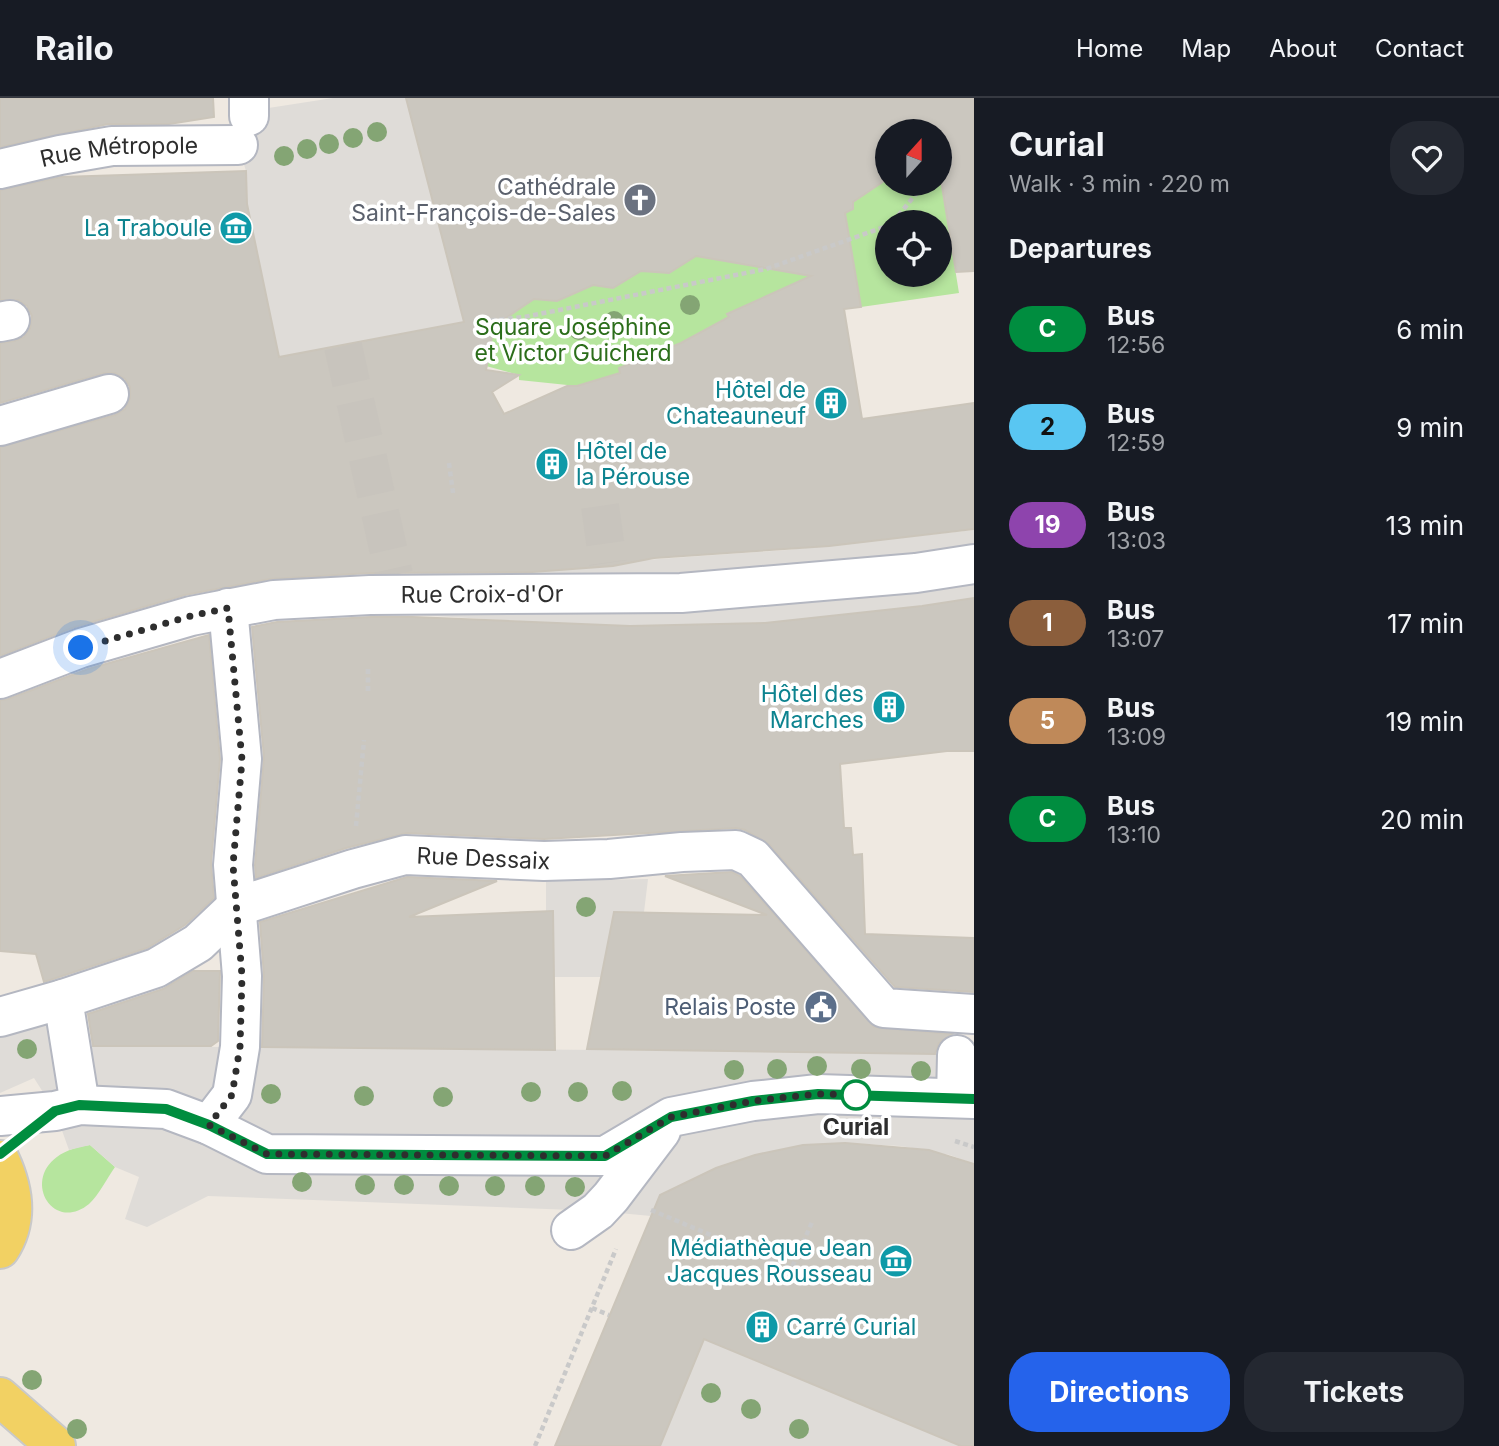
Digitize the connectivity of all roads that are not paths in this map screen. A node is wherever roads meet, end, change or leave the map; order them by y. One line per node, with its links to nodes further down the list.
1 (245, 120): 2 (street, Rue Métropole)
2 (0, 169)
3 (109, 394): 4 (street)
4 (0, 426)
5 (974, 564): 6 (street, Rue Croix-d'Or)
6 (228, 608): 7 (street, Rue Croix-d'Or); 8 (street)
7 (0, 679)
8 (236, 907): 9 (street, Rue Dessaix); 11 (street, Rue Dessaix); 16 (street)
9 (63, 999): 10 (street, Rue Dessaix); 13 (street)
10 (0, 1017)
11 (962, 1028): 12 (street)
12 (965, 1099): 15 (street)
13 (67, 1108): 14 (street); 16 (street); 17 (street)
14 (0, 1116)
15 (671, 1117): 16 (street); 19 (street)
16 (209, 1125)
17 (0, 1154)
18 (0, 1160): 20 (main road)
19 (571, 1230)
20 (0, 1249)
21 (0, 1396): 22 (main road)
22 (56, 1446)

